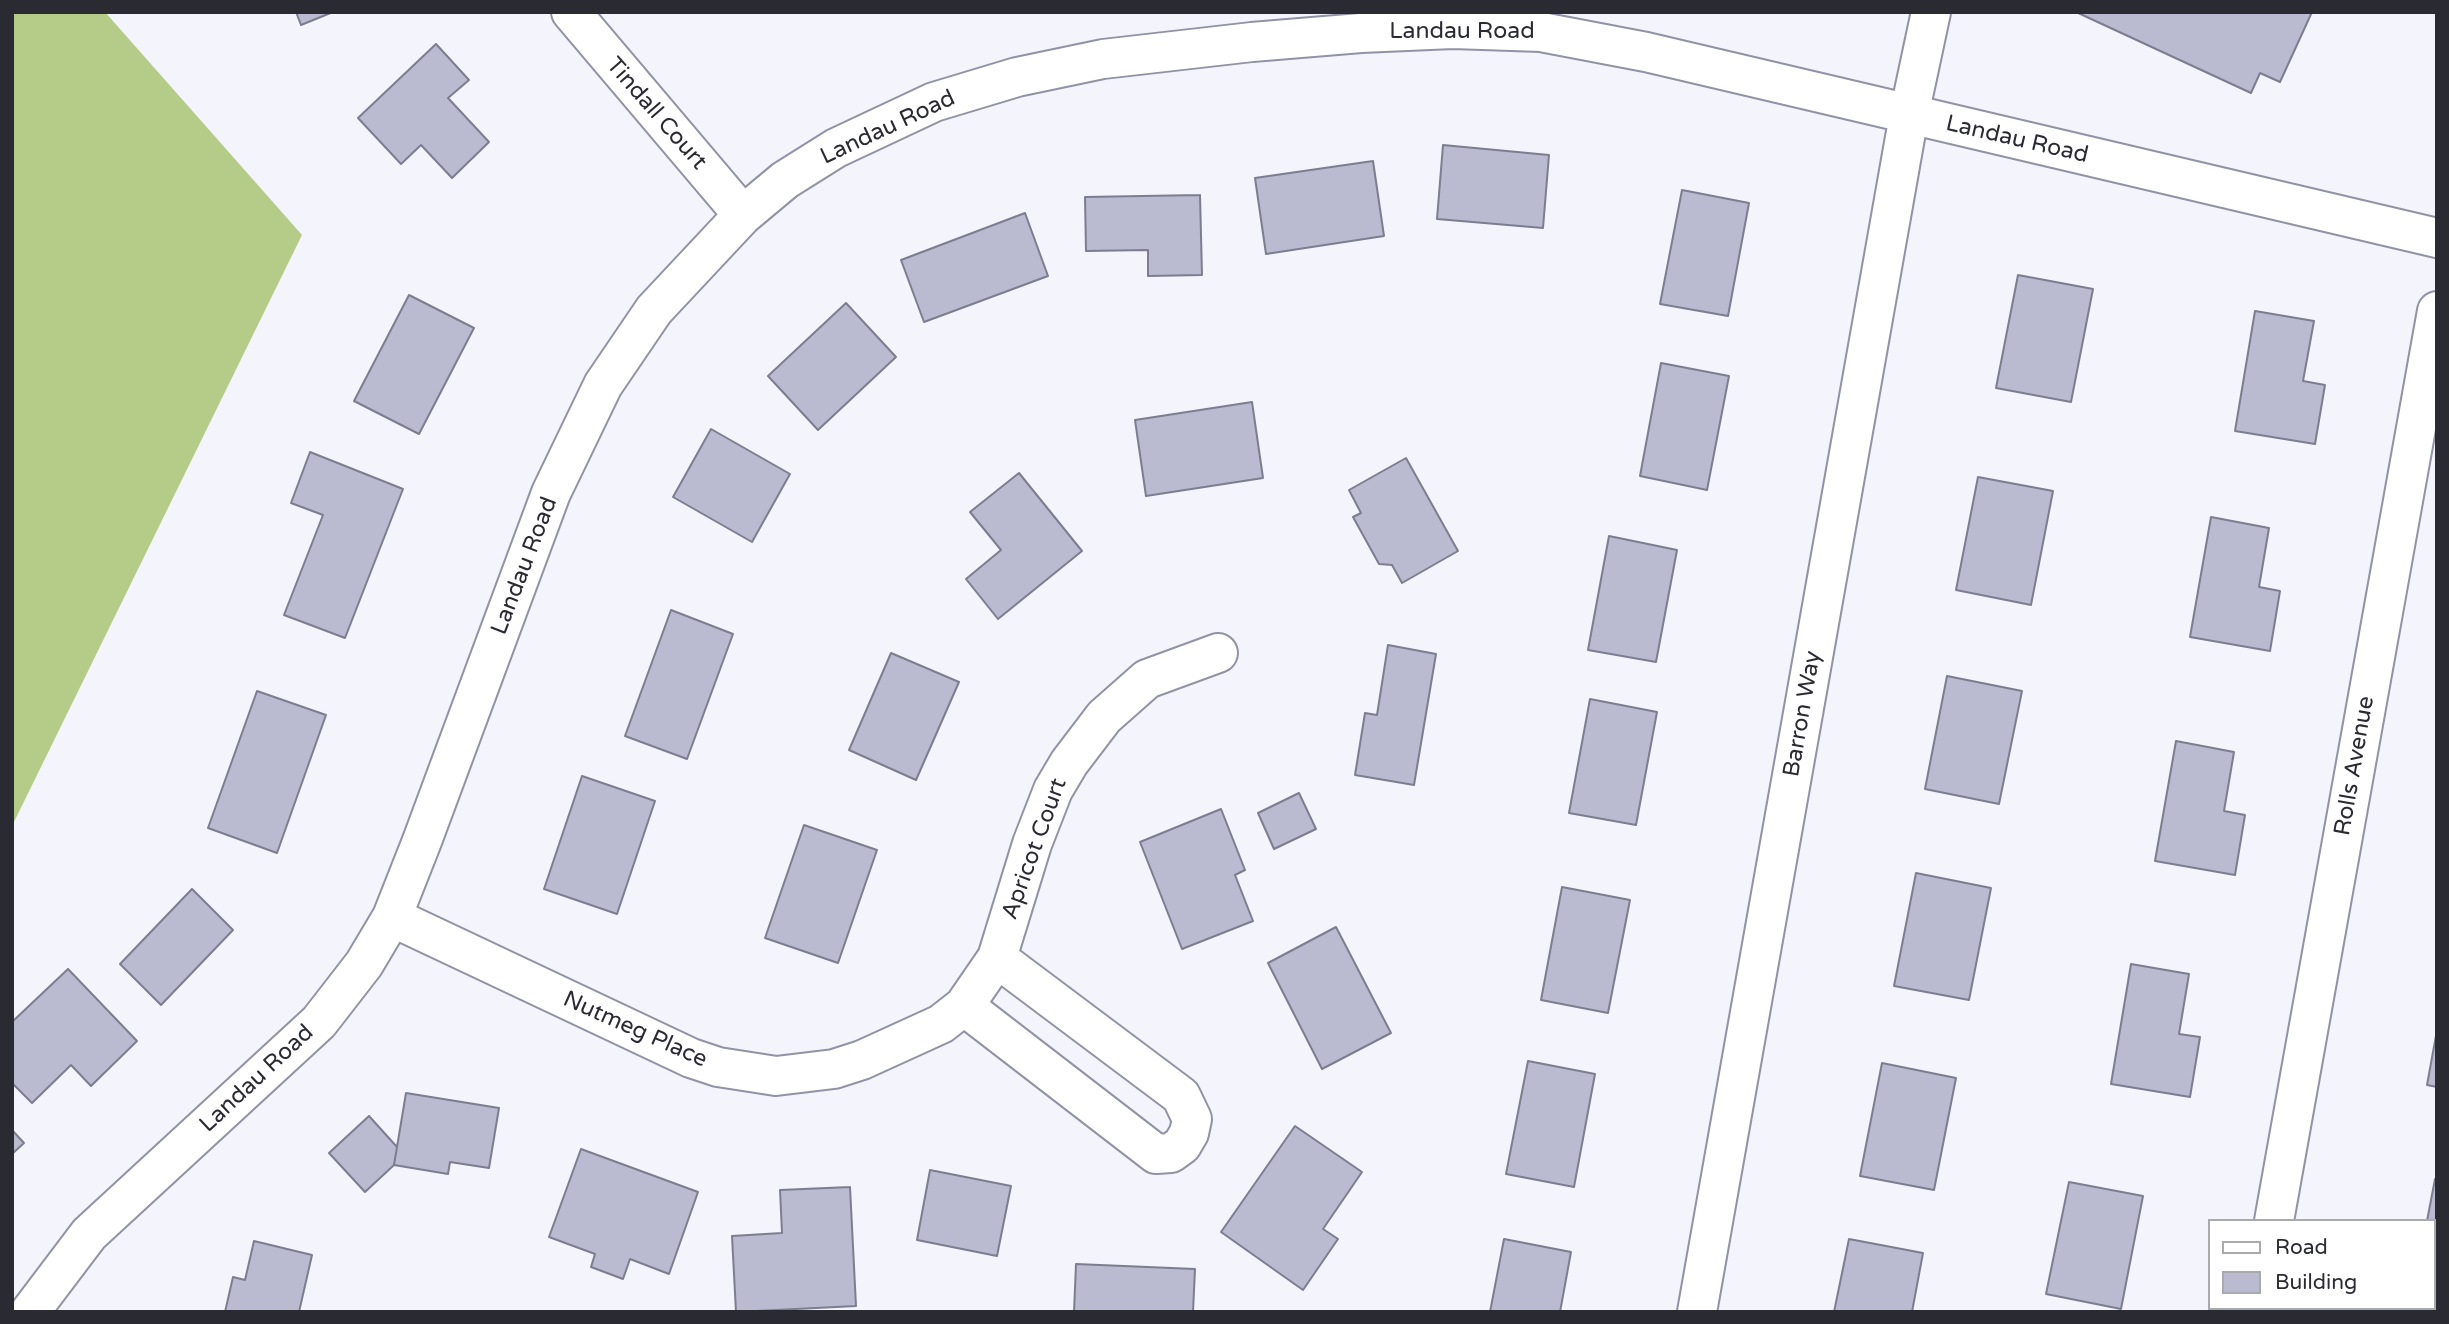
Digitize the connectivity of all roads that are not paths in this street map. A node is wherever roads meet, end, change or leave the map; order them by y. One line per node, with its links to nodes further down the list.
1 (571, 12): 5 (street, Tindall Court)
2 (1931, 12): 4 (street, Barron Way)
3 (1252, 27): 4 (street, Landau Road); 5 (street, Landau Road)
4 (1909, 115): 6 (street, Landau Road); 14 (street, Barron Way)
5 (743, 215): 9 (street, Landau Road)
6 (2437, 238)
7 (2437, 311): 12 (street, Rolls Avenue)
8 (1219, 653): 10 (street, Apricot Court)
9 (392, 917): 11 (street, Nutmeg Place); 13 (street, Landau Road)
10 (997, 958): 11 (street, Nutmeg Place); 11 (street)
11 (964, 1006)
12 (2274, 1219)
13 (30, 1312)
14 (1697, 1312)

